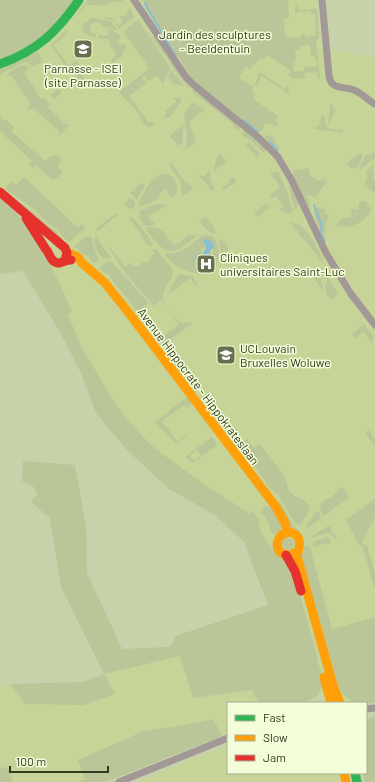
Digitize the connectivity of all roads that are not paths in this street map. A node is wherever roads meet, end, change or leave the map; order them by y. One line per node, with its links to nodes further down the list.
1 (79, 0): 4 (street)
2 (134, 0): 11 (street)
3 (322, 0): 5 (street)
4 (0, 64)
5 (375, 104)
6 (0, 192): 7 (street, Avenue Hippocrate - Hippokrateslaan)
7 (21, 210): 8 (street, Avenue Hippocrate - Hippokrateslaan); 9 (street, Avenue Hippocrate - Hippokrateslaan)
8 (59, 244): 9 (street); 10 (street, Avenue Hippocrate - Hippokrateslaan)
9 (49, 252): 10 (street, Avenue Hippocrate - Hippokrateslaan)
10 (66, 256): 12 (street, Avenue Hippocrate - Hippokrateslaan)
11 (375, 325)
12 (287, 532): 13 (street, Avenue Hippocrate - Hippokrateslaan); 14 (street)
13 (298, 551): 14 (street); 16 (street, Avenue Hippocrate - Hippokrateslaan)
14 (286, 555): 15 (street)
15 (331, 702)
16 (340, 702)
17 (227, 738): 18 (street)
18 (119, 782)

